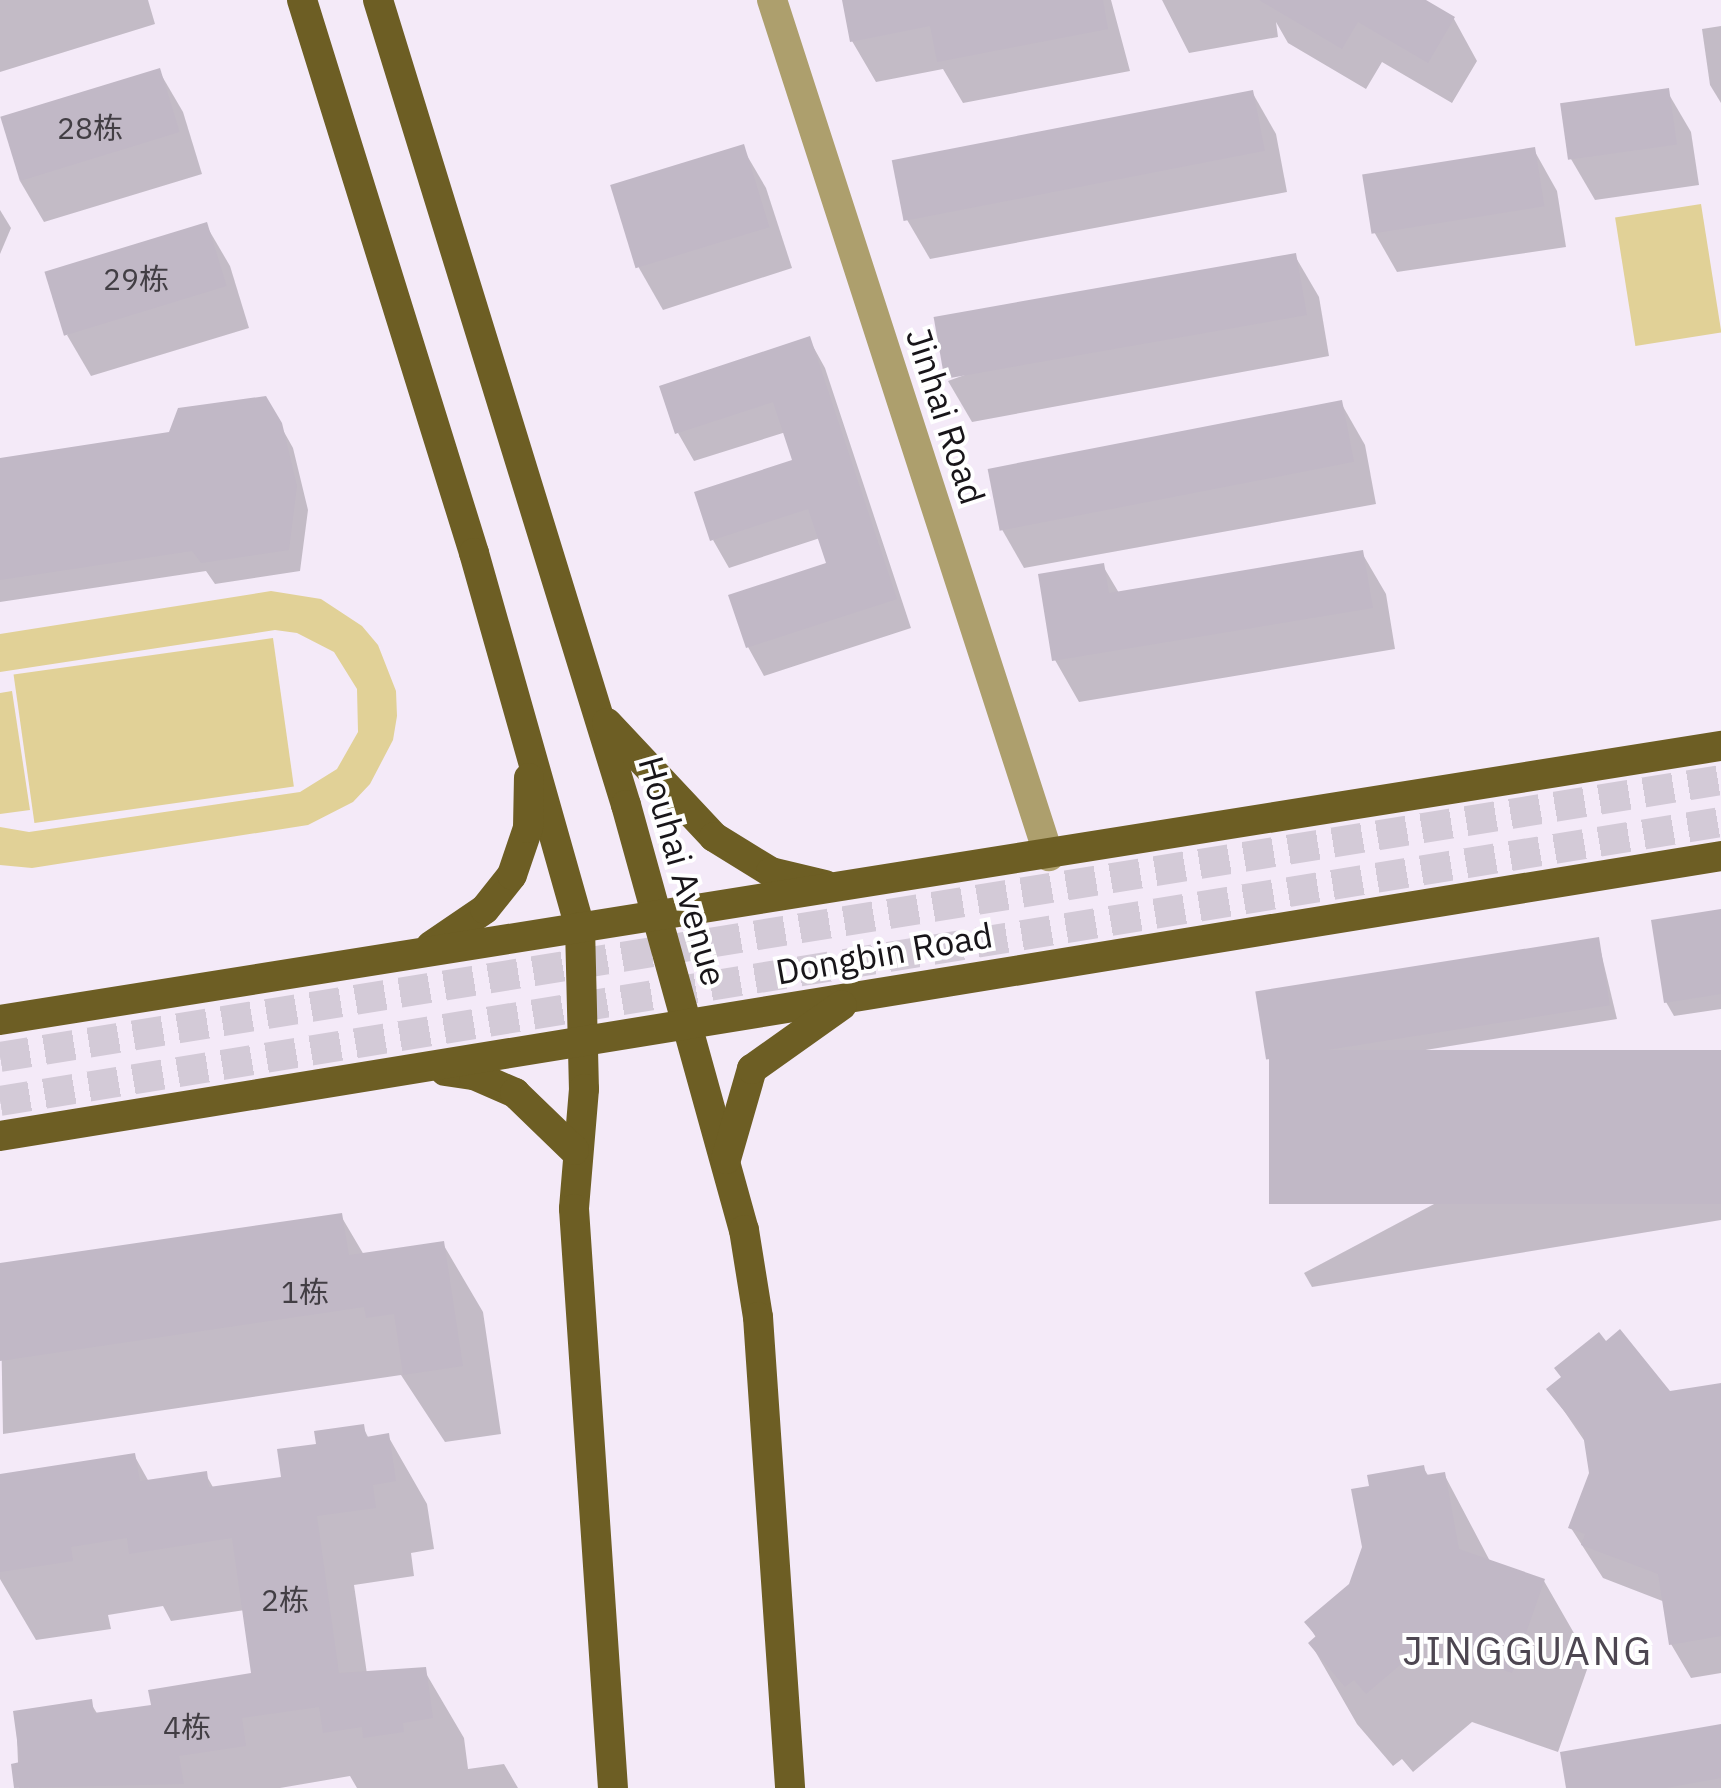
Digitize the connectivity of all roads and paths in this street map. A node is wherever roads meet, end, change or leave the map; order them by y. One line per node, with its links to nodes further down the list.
1 (302, 0): 6 (main road)
2 (378, 0): 4 (main road, Houhai Avenue)
3 (772, 0): 7 (street, Jinhai Road)
4 (598, 712): 9 (main road); 10 (main road, Houhai Avenue)
5 (1721, 746): 7 (main road, Dongbin Road)
6 (530, 750): 11 (main road); 12 (main road)
7 (1049, 856): 9 (main road, Dongbin Road)
8 (1721, 856): 13 (main road, Dongbin Road)
9 (842, 889): 10 (main road, Dongbin Road)
10 (657, 916): 11 (main road, Dongbin Road); 15 (main road, Houhai Avenue)
11 (580, 927): 12 (main road, Dongbin Road); 16 (main road)
12 (427, 949): 14 (main road, Dongbin Road)
13 (858, 996): 15 (main road, Dongbin Road); 20 (main road)
14 (0, 1020)
15 (688, 1025): 16 (main road, Dongbin Road); 20 (main road, Houhai Avenue)
16 (582, 1043): 17 (main road, Dongbin Road); 19 (main road)
17 (422, 1068): 18 (main road, Dongbin Road); 19 (main road)
18 (0, 1136)
19 (574, 1150): 21 (main road)
20 (726, 1162): 22 (main road, Houhai Avenue)
21 (614, 1788)
22 (790, 1788)

